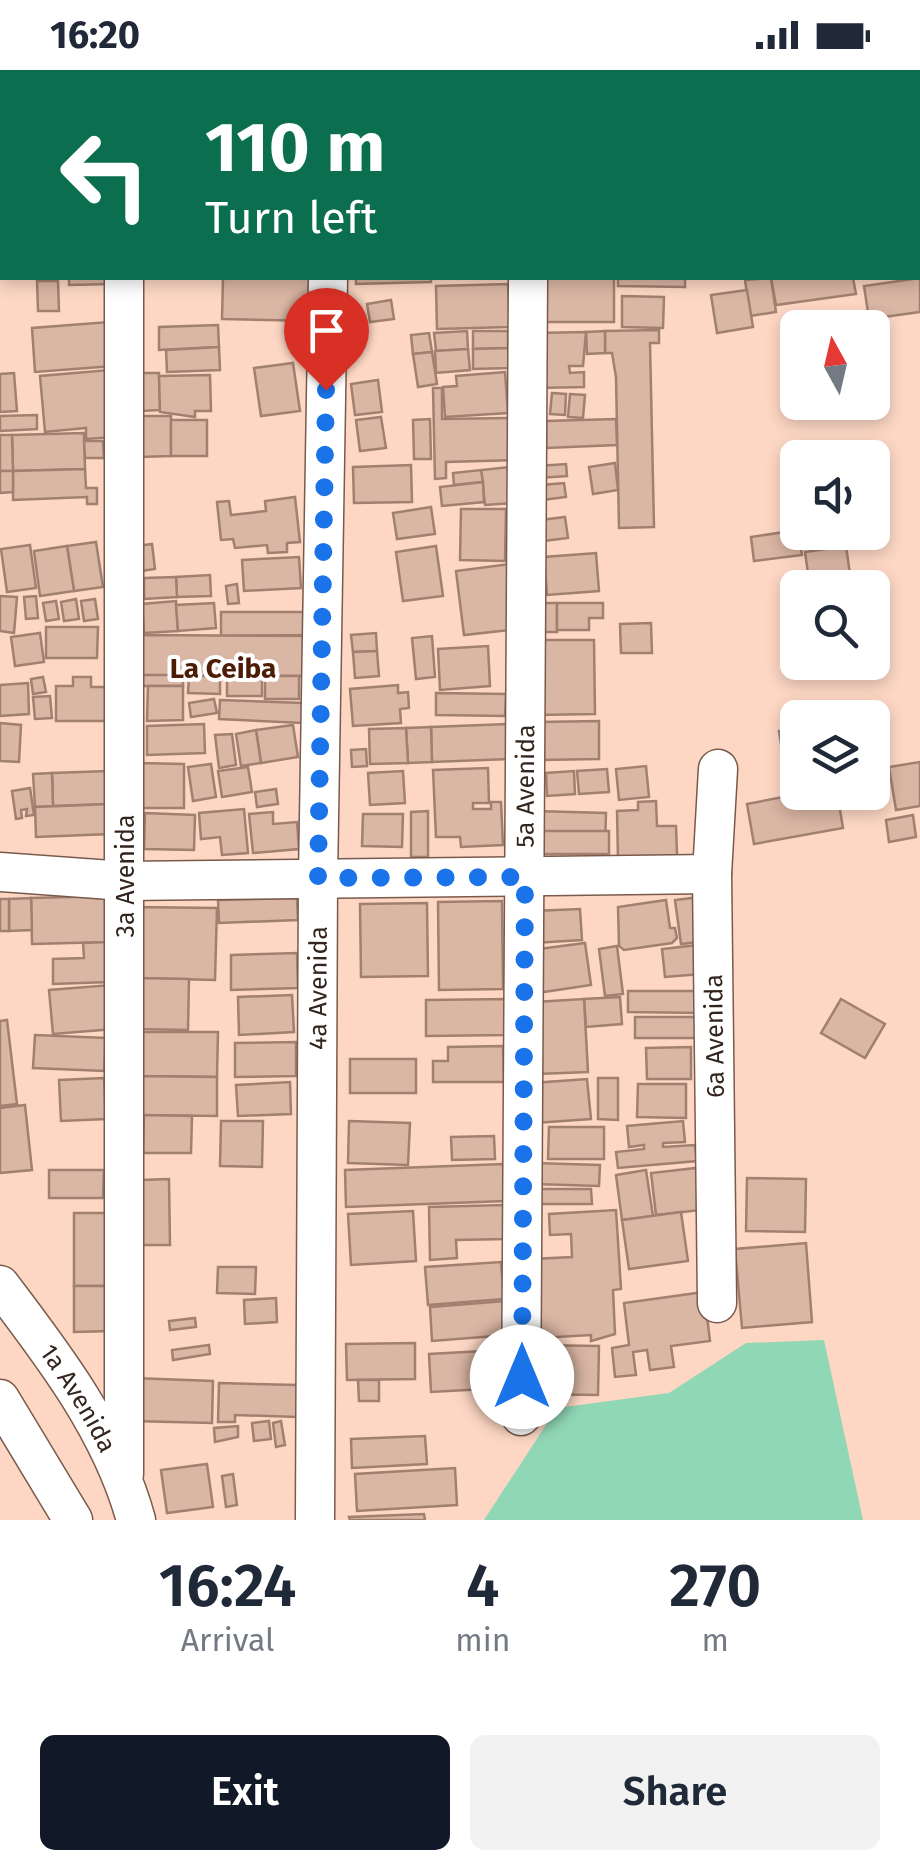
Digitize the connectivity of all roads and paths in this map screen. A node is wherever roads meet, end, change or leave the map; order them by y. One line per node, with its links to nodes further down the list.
1 (124, 280): 9 (street, 3a Avenida)
2 (328, 280): 8 (street, 4a Avenida)
3 (528, 280): 7 (street, 5a Avenida)
4 (718, 769): 6 (street, 6a Avenida)
5 (0, 872): 9 (street)
6 (712, 874): 7 (street); 11 (street, 6a Avenida)
7 (525, 877): 8 (street); 13 (street, 5a Avenida)
8 (318, 878): 9 (street); 17 (street, 4a Avenida)
9 (125, 881): 14 (street, 3a Avenida)
10 (0, 1285): 14 (street, 1a Avenida)
11 (716, 1303)
12 (0, 1399): 15 (street)
13 (521, 1416)
14 (124, 1474): 16 (street, 1a Avenida)
15 (73, 1520)
16 (136, 1520)
17 (316, 1520)

